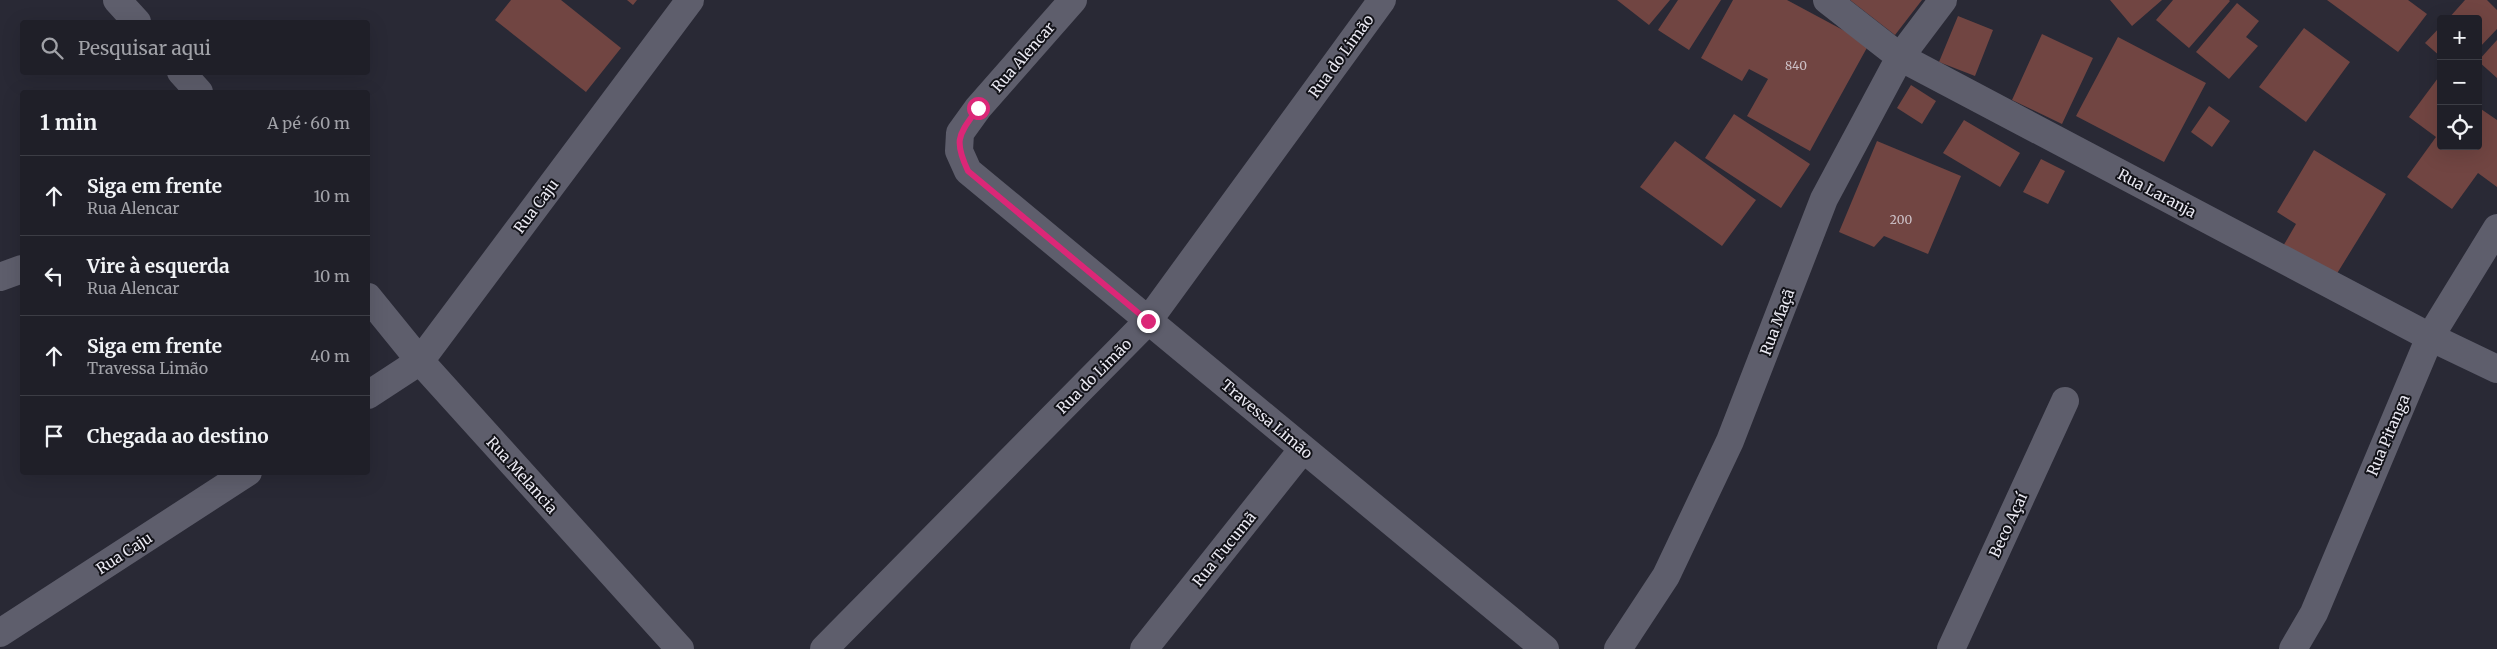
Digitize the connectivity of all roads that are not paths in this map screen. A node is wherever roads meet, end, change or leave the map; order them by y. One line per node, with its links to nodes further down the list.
1 (117, 0): 7 (street)
2 (690, 0): 18 (street, Rua Caju)
3 (1073, 0): 11 (street, Rua Alencar)
4 (1382, 0): 16 (street, Rua do Limão)
5 (1826, 0): 8 (street, Rua Laranja)
6 (1943, 0): 8 (street, Rua Maçã)
7 (135, 20)
8 (1900, 57): 17 (street, Rua Laranja); 29 (street, Rua Maçã)
9 (184, 75): 10 (street)
10 (197, 90)
11 (989, 188): 16 (street, Travessa Limão)
12 (2497, 228): 17 (street, Rua Pitanga)
13 (20, 270): 14 (street)
14 (0, 277)
15 (370, 299): 18 (street, Rua Melancia)
16 (1148, 321): 22 (street, Travessa Limão); 26 (street, Rua do Limão)
17 (2430, 336): 19 (street, Rua Laranja); 31 (street, Rua Pitanga)
18 (420, 361): 20 (street, Rua Caju); 25 (street, Rua Melancia)
19 (2497, 369)
20 (370, 394)
21 (2065, 401): 30 (street, Beco Açaí)
22 (1304, 449): 27 (street, Rua Tucumã); 28 (street, Travessa Limão)
23 (243, 475): 24 (street, Rua Caju)
24 (0, 633)
25 (677, 648)
26 (824, 649)
27 (1144, 649)
28 (1545, 649)
29 (1618, 649)
30 (1951, 649)
31 (2293, 649)

